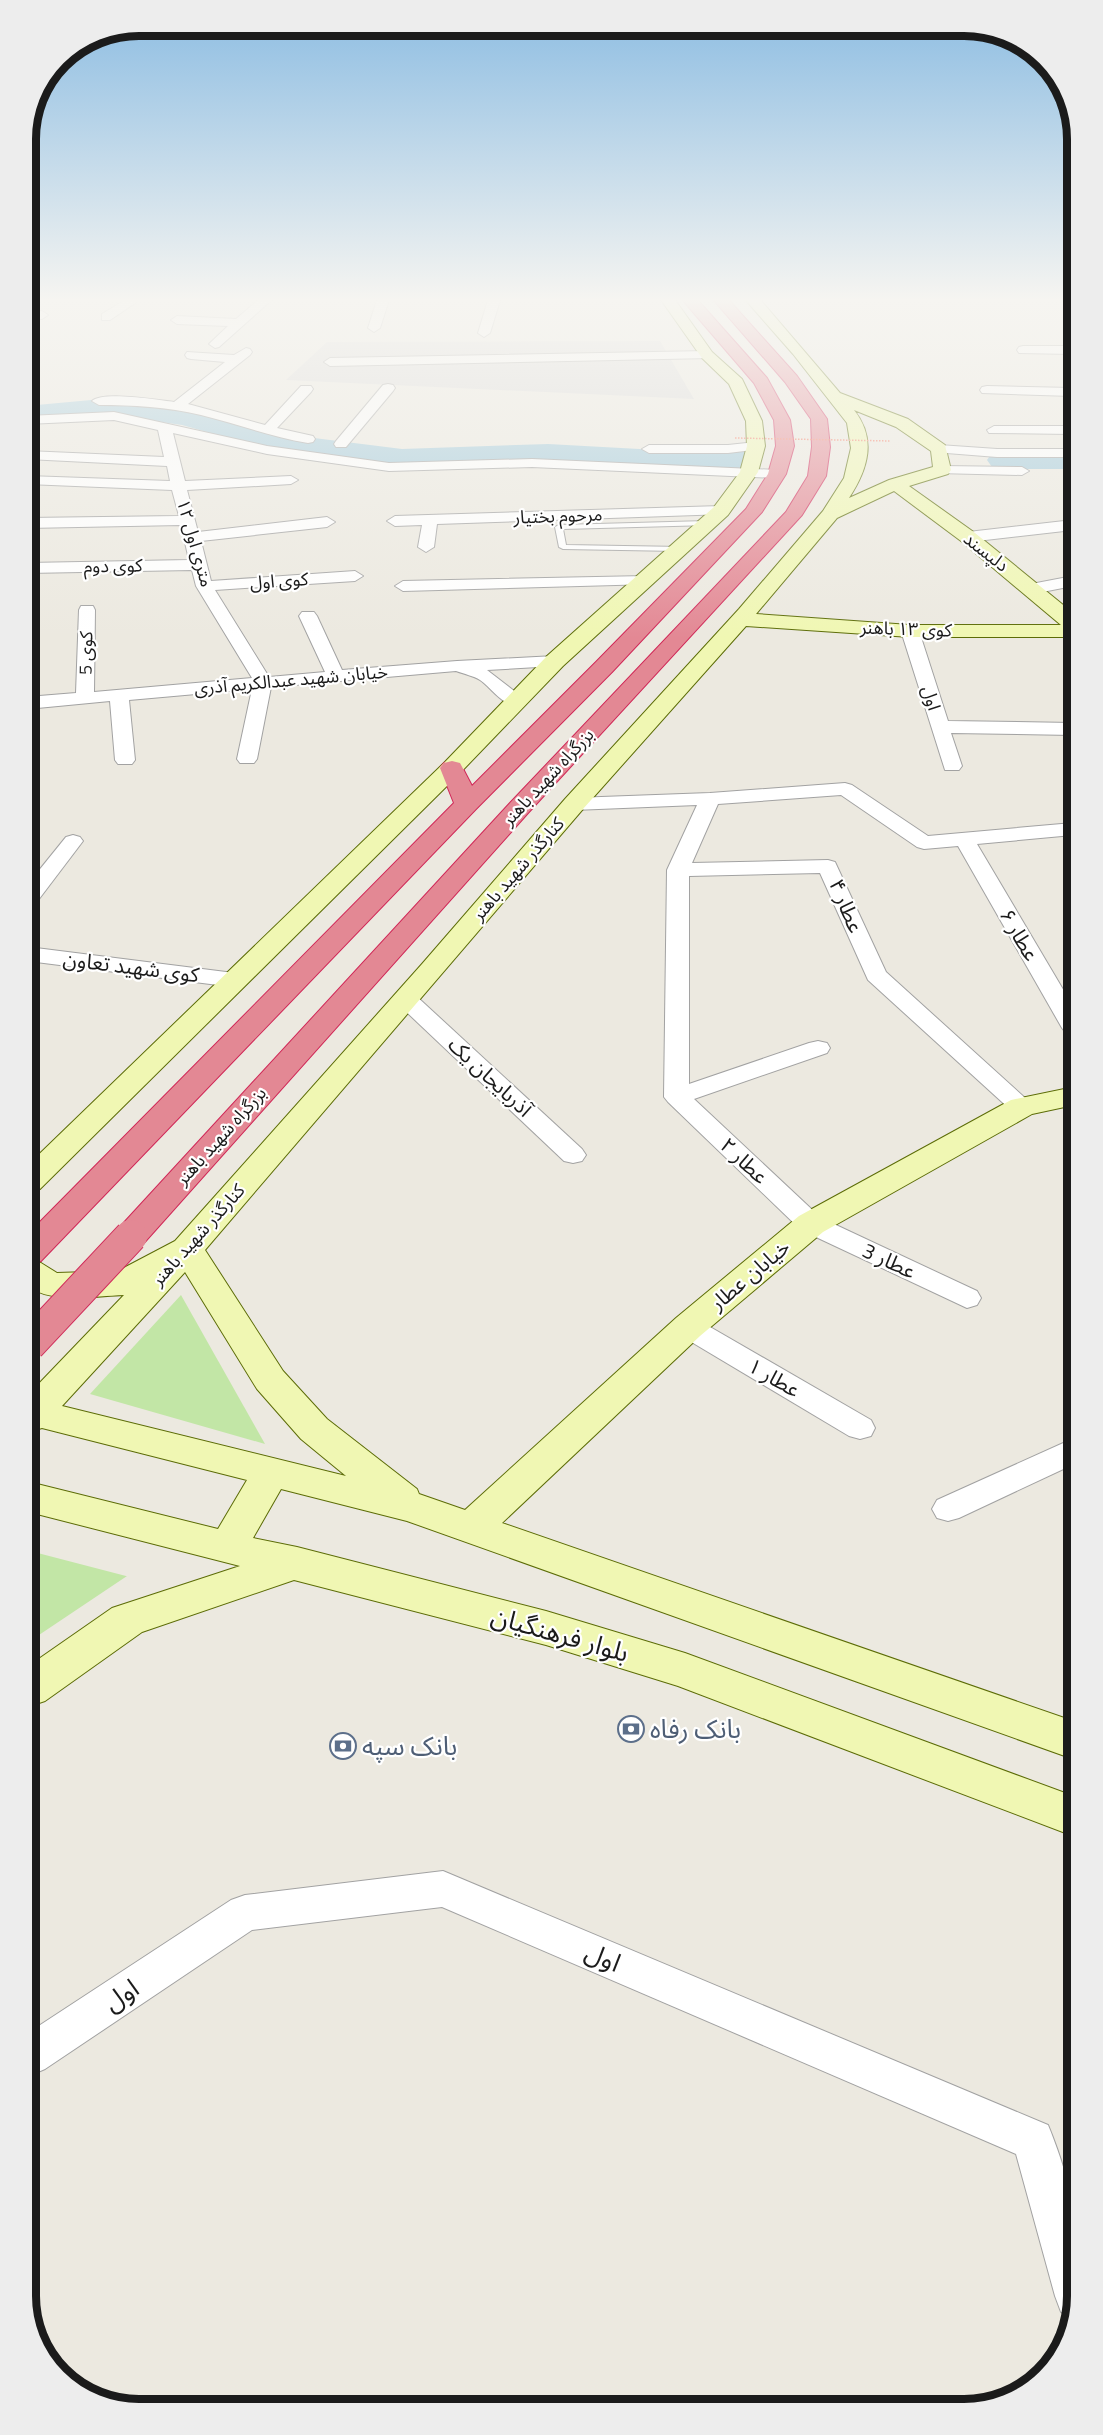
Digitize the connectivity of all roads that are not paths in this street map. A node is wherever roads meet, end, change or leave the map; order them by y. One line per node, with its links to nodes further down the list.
1 (200, 411): 13 (street)
2 (286, 411): 13 (street)
3 (364, 411): 15 (street)
4 (749, 411): 14 (main road)
5 (777, 411): 25 (highway, بزرگراه شهید باهنر)
6 (813, 411): 42 (highway, بزرگراه شهید باهنر)
7 (847, 411): 31 (main road, کنارگذر شهید باهنر)
8 (871, 411): 18 (main road)
9 (36, 420): 10 (street)
10 (165, 427): 21 (street, ۱۲ متری اول); 24 (street)
11 (994, 430): 12 (street)
12 (1067, 430)
13 (267, 431): 15 (street)
14 (745, 442): 17 (street); 24 (main road)
15 (330, 443): 16 (street)
16 (362, 446)
17 (637, 449)
18 (939, 449): 19 (street); 22 (main road)
19 (1067, 453)
20 (36, 455): 21 (street)
21 (173, 462): 29 (street, ۱۲ متری اول)
22 (942, 470): 23 (street); 28 (main road)
23 (1039, 470)
24 (749, 472): 25 (street); 30 (main road)
25 (777, 474): 73 (highway, بزرگراه شهید باهنر)
26 (36, 480): 29 (street)
27 (291, 480): 29 (street)
28 (896, 484): 31 (main road); 39 (main road, دلپسند)
29 (179, 486): 32 (street, ۱۲ متری اول)
30 (714, 517): 34 (street, مرحوم بختیار); 41 (main road); 41 (lane)
31 (826, 518): 42 (main road); 54 (main road, کنارگذر شهید باهنر)
32 (187, 519): 36 (street); 38 (street, ۱۲ متری اول)
33 (395, 521): 34 (street, مرحوم بختیار)
34 (430, 521): 40 (street)
35 (327, 522): 38 (street)
36 (36, 523)
37 (1067, 526): 39 (street)
38 (192, 537): 43 (street, ۱۲ متری اول)
39 (968, 537): 51 (main road, دلپسند)
40 (426, 547)
41 (679, 549): 47 (main road)
42 (762, 551): 46 (highway, بزرگراه شهید باهنر)
43 (198, 565): 44 (street, کوی دوم); 49 (street, ۱۲ متری اول)
44 (36, 568)
45 (355, 576): 49 (street, کوی اول)
46 (733, 578): 54 (main road); 96 (highway, بزرگراه شهید باهنر, bridge)
47 (646, 581): 50 (street); 58 (main road)
48 (1067, 582): 51 (street)
49 (204, 586): 61 (street, ۱۲ متری اول)
50 (404, 586)
51 (1032, 589): 55 (main road, دلپسند)
52 (87, 610): 63 (street, کوی 5)
53 (308, 616): 60 (street)
54 (743, 616): 56 (main road, کوی ۱۳ باهنر); 74 (main road, کنارگذر شهید باهنر)
55 (1067, 619)
56 (910, 631): 57 (main road, کوی ۱۳ باهنر); 66 (street, اول)
57 (1067, 631)
58 (555, 661): 59 (street, خیابان شهید عبدالکریم آذری); 64 (main road)
59 (457, 666): 60 (street, خیابان شهید عبدالکریم آذری); 64 (street)
60 (336, 677): 61 (street, خیابان شهید عبدالکریم آذری)
61 (263, 682): 62 (street, خیابان شهید عبدالکریم آذری); 68 (street)
62 (119, 695): 63 (street, خیابان شهید عبدالکریم آذری); 69 (street)
63 (85, 697): 65 (street, خیابان شهید عبدالکریم آذری)
64 (515, 701): 71 (main road)
65 (36, 703)
66 (940, 727): 67 (street); 70 (street, اول)
67 (1067, 729)
68 (247, 759)
69 (125, 760)
70 (952, 766)
71 (452, 768): 73 (highway); 81 (main road)
72 (710, 799): 74 (street); 77 (street); 78 (street)
73 (466, 804): 91 (highway, بزرگراه شهید باهنر)
74 (574, 804): 82 (main road, کنارگذر شهید باهنر)
75 (1067, 830): 77 (street)
76 (73, 841): 79 (street)
77 (965, 841): 83 (street, عطار ۶)
78 (678, 870): 85 (street); 87 (street, عطار ۴)
79 (36, 888)
80 (36, 955): 81 (street, کوی شهید تعاون)
81 (234, 980): 89 (main road)
82 (406, 999): 88 (street, آذربایجان یک); 92 (main road, کنارگذر شهید باهنر)
83 (1067, 1016)
84 (818, 1048): 85 (street)
85 (677, 1097): 90 (street, عطار ۲)
86 (1067, 1097): 87 (main road, خیابان عطار)
87 (1022, 1107): 90 (main road, خیابان عطار)
88 (573, 1155)
89 (36, 1174)
90 (812, 1224): 94 (street, عطار 3); 95 (main road, خیابان عطار)
91 (36, 1246)
92 (187, 1249): 93 (main road); 97 (main road, کنارگذر شهید باهنر); 103 (main road)
93 (36, 1276)
94 (967, 1298)
95 (688, 1327): 99 (street, عطار ۱); 105 (main road, خیابان عطار)
96 (36, 1338)
97 (36, 1409)
98 (36, 1415): 101 (main road)
99 (860, 1428)
100 (1067, 1450): 104 (street)
101 (272, 1471): 103 (main road); 106 (main road)
102 (36, 1499): 106 (main road, بلوار فرهنگیان)
103 (412, 1507): 105 (main road)
104 (948, 1509)
105 (472, 1527): 109 (main road)
106 (226, 1548): 107 (main road, بلوار فرهنگیان)
107 (297, 1563): 108 (main road); 110 (main road, بلوار فرهنگیان)
108 (36, 1684)
109 (1067, 1738)
110 (1067, 1813)
111 (36, 2052): 112 (street, اول)
112 (1067, 2261)

